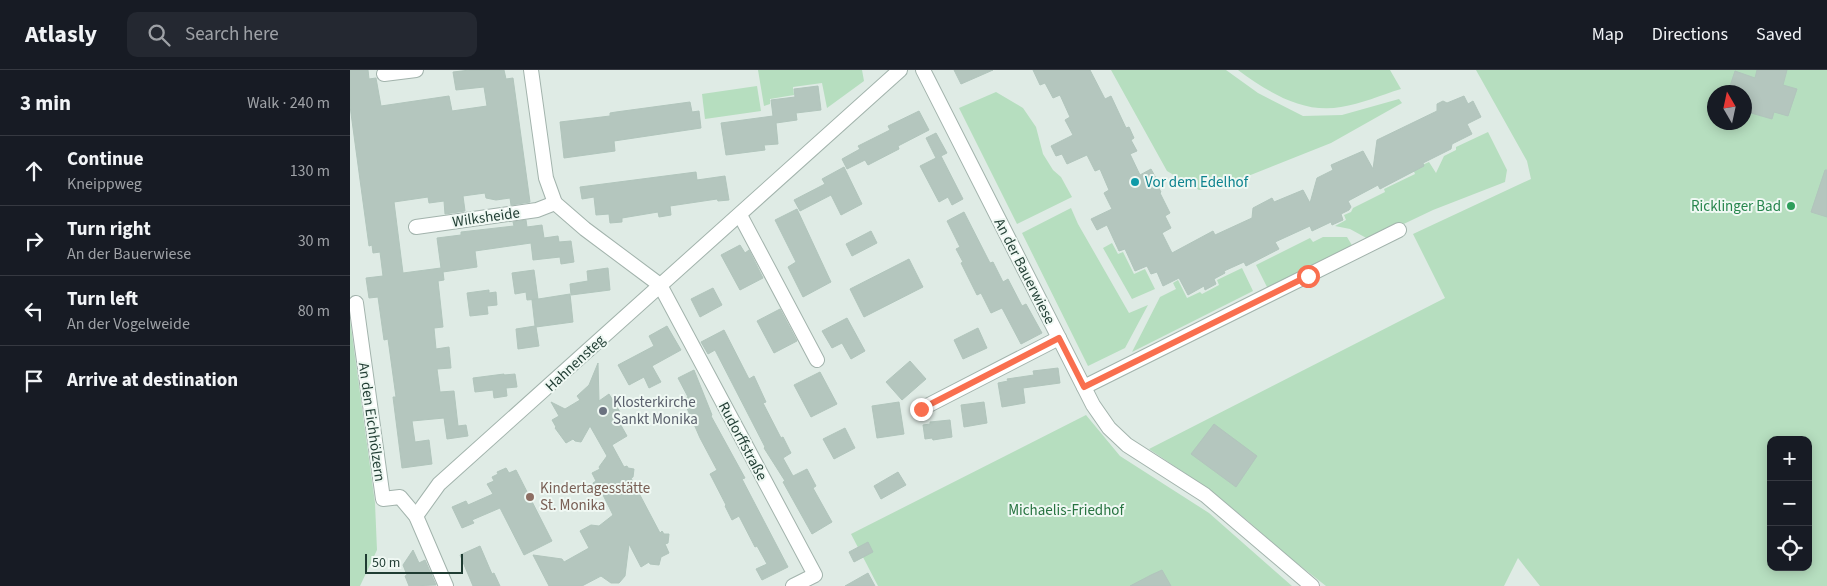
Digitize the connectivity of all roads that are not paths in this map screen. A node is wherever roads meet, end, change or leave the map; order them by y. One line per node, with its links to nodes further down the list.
1 (416, 70): 5 (street)
2 (531, 70): 6 (street)
3 (900, 70): 7 (street, Hahnensteg)
4 (923, 70): 12 (street, An der Bauerwiese)
5 (384, 74)
6 (555, 202): 8 (street, Wilksheide); 10 (street)
7 (740, 215): 10 (street, Hahnensteg); 13 (street)
8 (416, 227)
9 (1399, 230): 14 (street)
10 (660, 285): 16 (street, Hahnensteg); 18 (street, Rudorffstraße)
11 (356, 303): 16 (street, An den Eichhölzern)
12 (1059, 338): 14 (street, An der Bauerwiese); 15 (street)
13 (817, 360)
14 (1084, 387): 19 (street, An der Bauerwiese)
15 (921, 409)
16 (416, 516): 17 (street)
17 (446, 586)
18 (793, 586)
19 (1312, 586)

